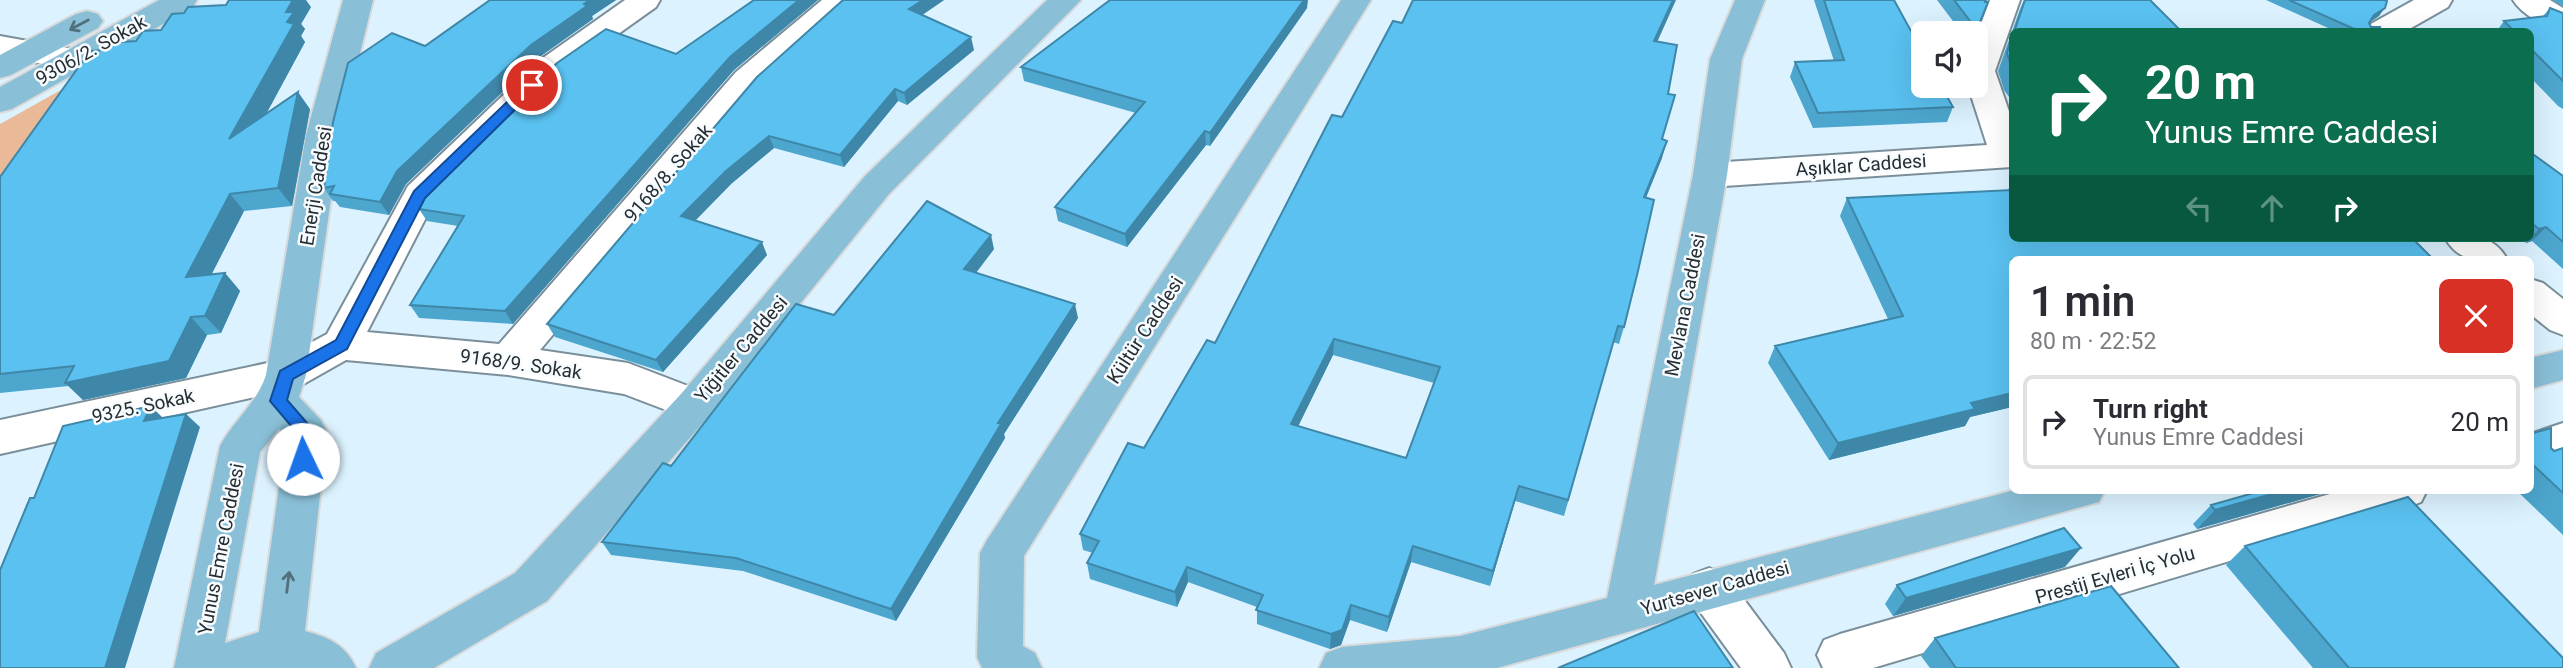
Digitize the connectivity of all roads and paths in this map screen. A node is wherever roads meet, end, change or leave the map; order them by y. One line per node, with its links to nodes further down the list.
1 (126, 0): 15 (main road, 9306/2. Sokak, one-way to 15)
2 (182, 0): 16 (main road, 9306/2. Sokak)
3 (358, 0): 30 (main road, Enerji Caddesi)
4 (645, 0): 26 (street)
5 (841, 0): 27 (street, 9168/8. Sokak)
6 (1066, 0): 31 (main road, Yiğitler Caddesi)
7 (1356, 0): 45 (main road, Kültür Caddesi)
8 (1750, 0): 21 (main road, Mevlana Caddesi)
9 (2005, 0): 19 (street)
10 (2437, 0): 13 (street)
11 (2528, 0): 12 (street)
12 (2563, 22)
13 (2387, 28)
14 (0, 46): 15 (street)
15 (32, 50): 16 (street); 17 (main road, 9306/2. Sokak)
16 (72, 59): 18 (main road, 9306/2. Sokak)
17 (0, 68)
18 (0, 101)
19 (2009, 153)
20 (2009, 156): 21 (street, Aşıklar Caddesi)
21 (1710, 174): 38 (main road, Mevlana Caddesi)
22 (2468, 242): 23 (street)
23 (2485, 256)
24 (2534, 296): 25 (street)
25 (2563, 320)
26 (341, 345): 27 (street, 9168/9. Sokak); 30 (street, Yunus Emre Caddesi)
27 (508, 359): 31 (street, 9168/9. Sokak)
28 (2563, 365): 29 (main road)
29 (2534, 373)
30 (282, 388): 32 (street, 9325. Sokak); 39 (main road, one-way to 30); 41 (main road, Yunus Emre Caddesi)
31 (695, 405): 44 (main road, Yiğitler Caddesi)
32 (0, 437)
33 (2563, 440): 34 (street)
34 (2534, 450)
35 (2069, 494): 37 (main road, Yurtsever Caddesi)
36 (2392, 494): 48 (street, Prestij Evleri İç Yolu)
37 (1709, 588): 38 (main road, Yurtsever Caddesi); 47 (street)
38 (1626, 613): 40 (main road, Yurtsever Caddesi)
39 (280, 649): 42 (main road); 43 (main road)
40 (1463, 663): 46 (main road, Yurtsever Caddesi)
41 (197, 668)
42 (219, 668)
43 (333, 668)
44 (392, 668)
45 (1019, 668)
46 (1342, 668)
47 (1768, 668)
48 (1850, 668)

